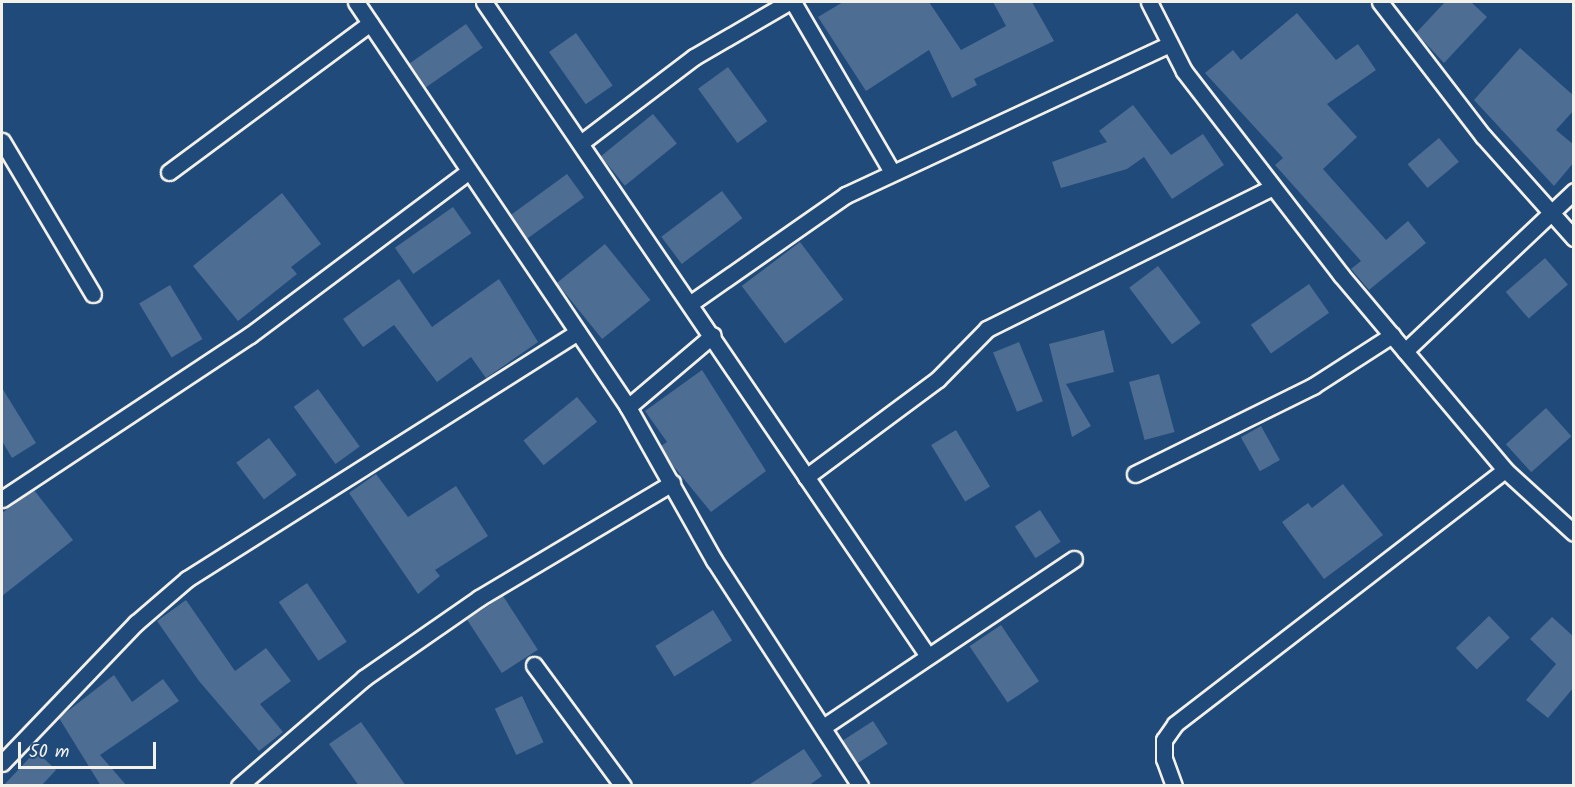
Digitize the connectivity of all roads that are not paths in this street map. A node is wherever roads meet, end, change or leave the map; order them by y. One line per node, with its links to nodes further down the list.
1 (356, 2): 6 (street)
2 (484, 2): 9 (street)
3 (791, 2): 9 (street); 12 (street)
4 (1149, 2): 7 (street)
5 (1380, 2): 15 (street)
6 (370, 23): 10 (street); 11 (street)
7 (1170, 44): 12 (street); 13 (street)
8 (2, 141): 17 (street)
9 (582, 142): 18 (street)
10 (169, 172)
11 (468, 172): 19 (street); 28 (street)
12 (892, 172): 18 (street)
13 (1273, 187): 21 (street); 26 (street)
14 (1574, 191): 15 (street)
15 (1553, 214): 16 (street); 22 (street)
16 (1574, 238)
17 (93, 294)
18 (691, 303): 20 (street)
19 (577, 332): 23 (street); 34 (street)
20 (713, 335): 23 (street); 26 (street)
21 (1392, 335): 22 (street); 25 (street)
22 (1406, 351): 24 (street)
23 (628, 407): 27 (street)
24 (1504, 470): 29 (street); 38 (street)
25 (1135, 474)
26 (806, 477): 31 (street)
27 (672, 483): 33 (street); 35 (street)
28 (2, 498)
29 (1574, 533)
30 (1074, 559): 31 (street)
31 (928, 657): 33 (street)
32 (534, 665): 36 (street)
33 (823, 727): 37 (street)
34 (2, 764)
35 (239, 786)
36 (623, 786)
37 (860, 786)
38 (1174, 786)

